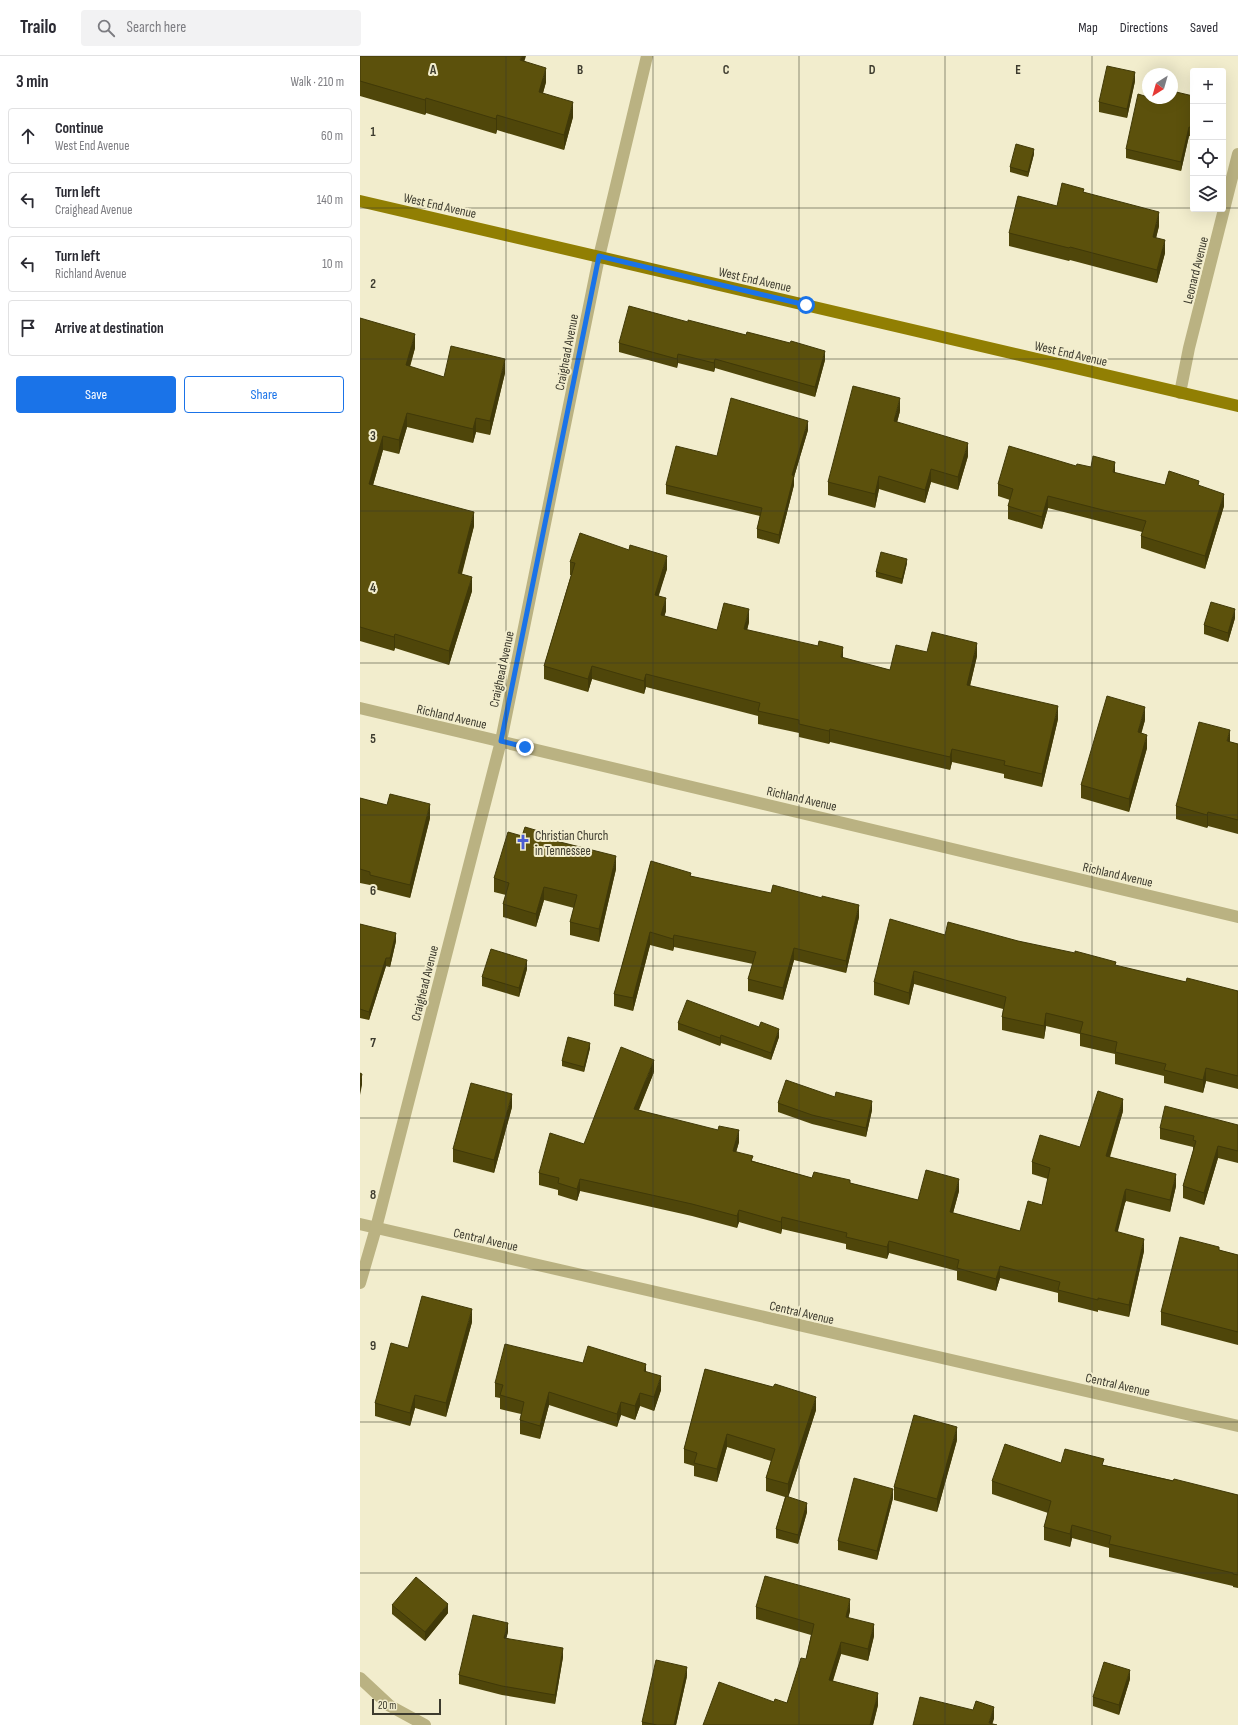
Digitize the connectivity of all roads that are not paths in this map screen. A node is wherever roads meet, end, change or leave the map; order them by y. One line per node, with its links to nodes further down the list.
1 (647, 56): 4 (street, Craighead Avenue)
2 (1238, 154): 5 (street, Leonard Avenue)
3 (360, 201): 4 (main road, West End Avenue)
4 (599, 256): 5 (main road, West End Avenue); 8 (street, Craighead Avenue)
5 (1180, 393): 6 (main road, West End Avenue)
6 (1238, 406)
7 (360, 708): 8 (street, Richland Avenue)
8 (501, 741): 9 (street, Richland Avenue); 11 (street, Craighead Avenue)
9 (1238, 917)
10 (360, 1224): 11 (street, Central Avenue)
11 (376, 1228): 12 (street, Craighead Avenue); 13 (street, Central Avenue)
12 (360, 1283)
13 (1238, 1426)
14 (360, 1678): 15 (street)
15 (426, 1725)

